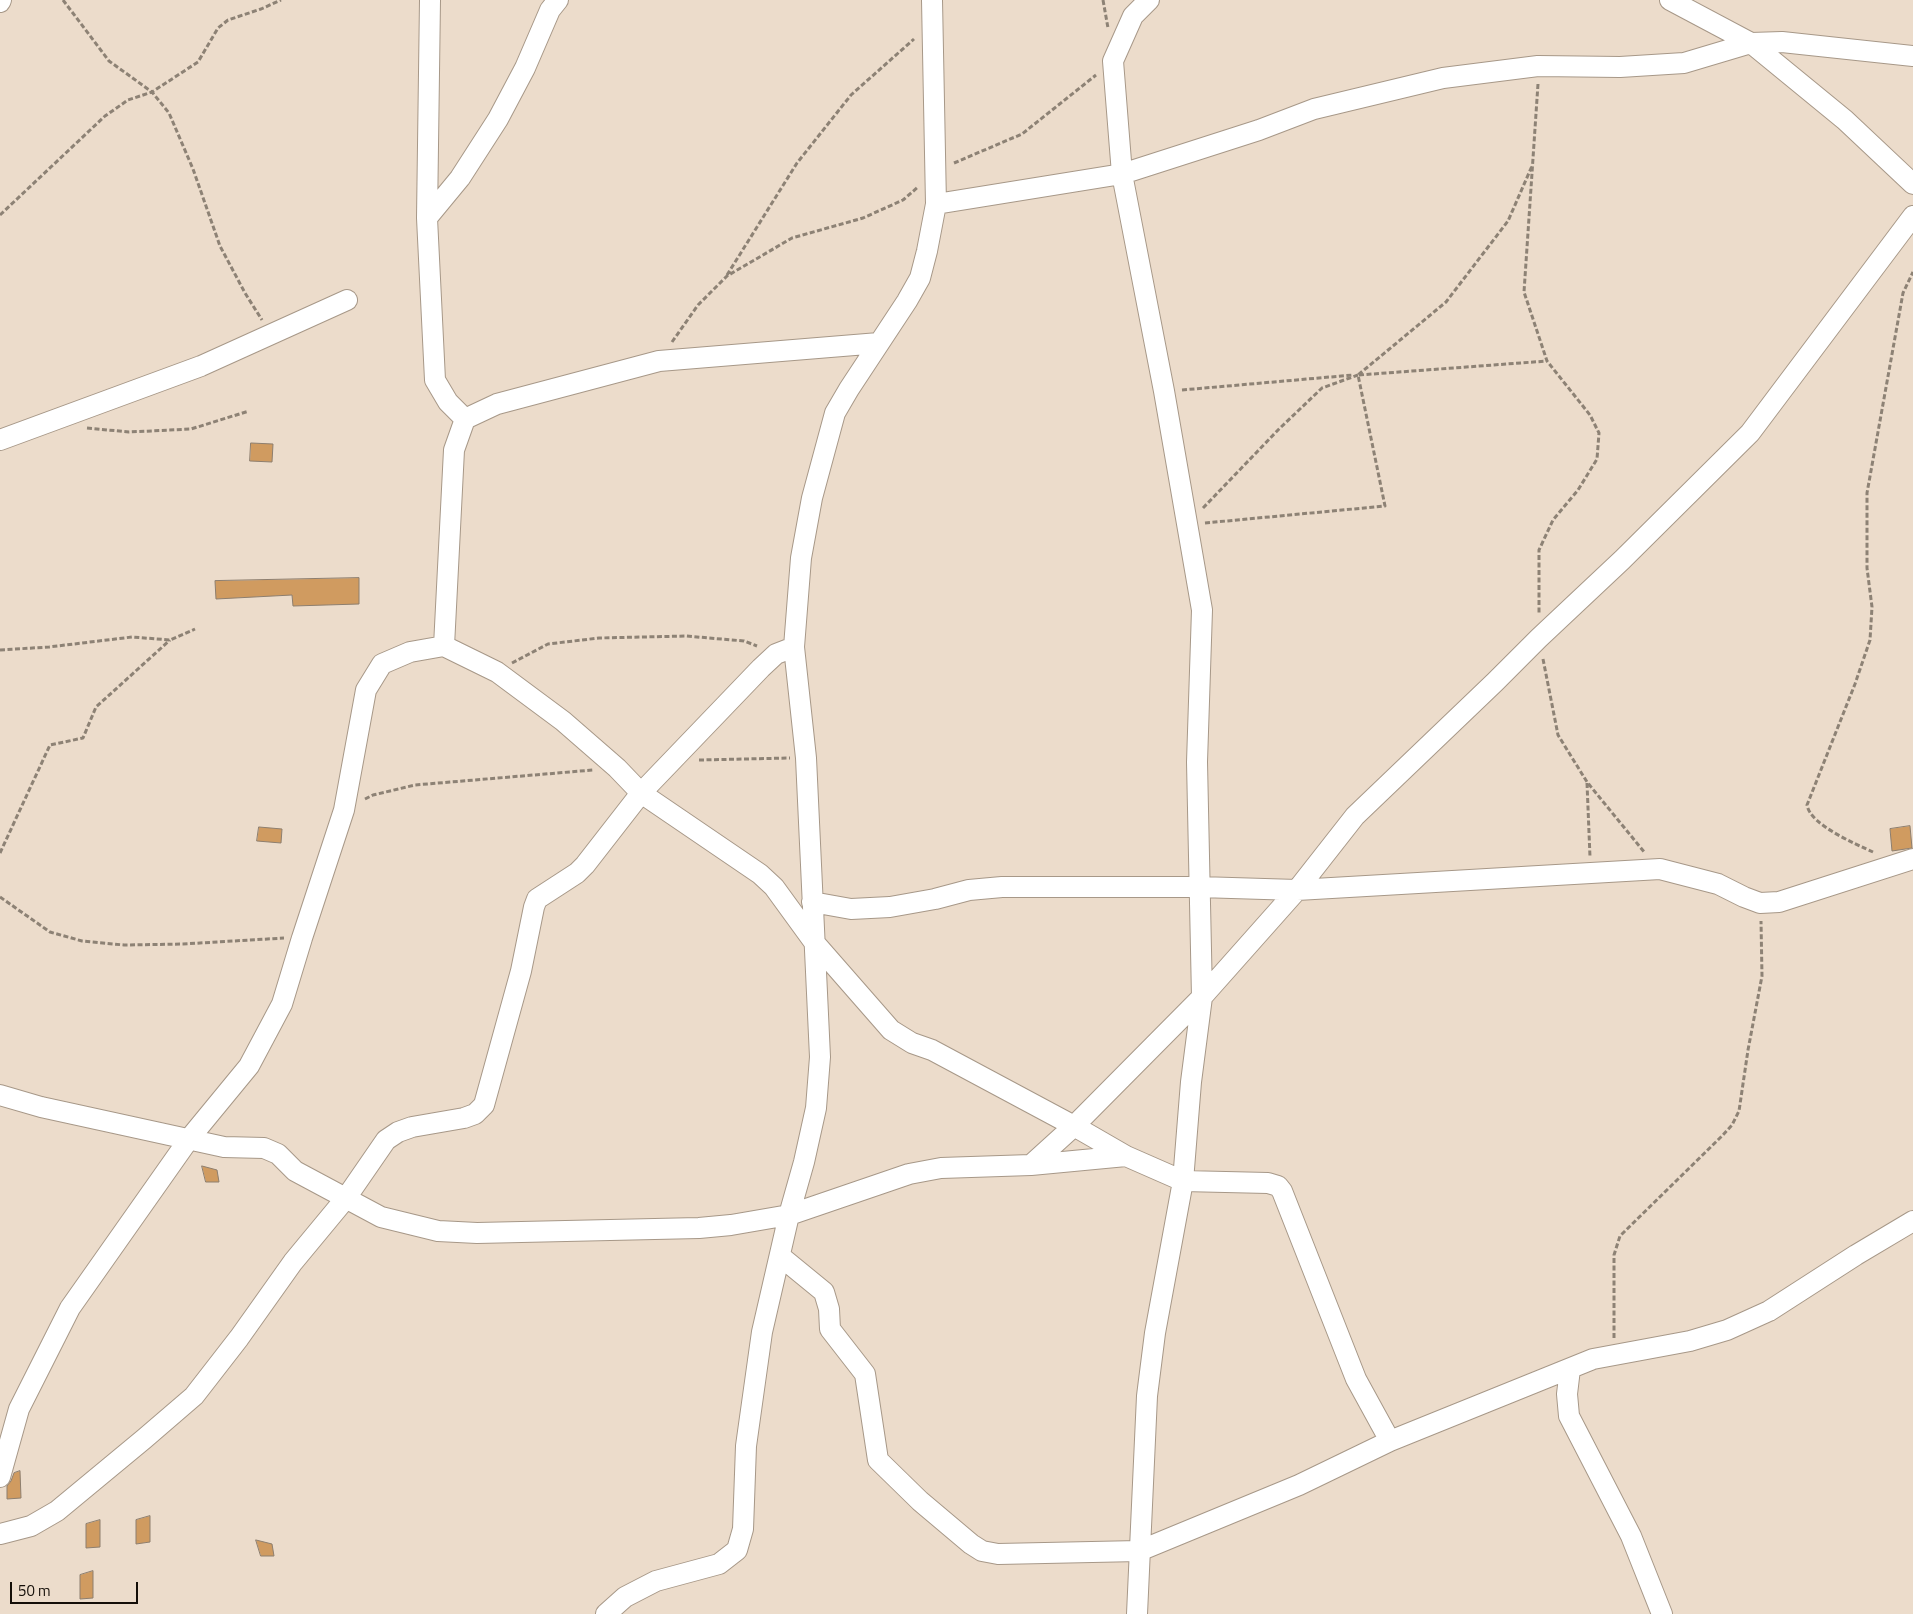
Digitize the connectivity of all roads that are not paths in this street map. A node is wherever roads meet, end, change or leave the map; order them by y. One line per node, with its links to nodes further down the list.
1 (430, 0): 12 (street)
2 (558, 0): 12 (street)
3 (932, 0): 10 (street)
4 (1149, 0): 8 (street)
5 (1670, 0): 6 (street)
6 (1751, 43): 7 (street); 8 (street); 9 (street)
7 (1913, 56)
8 (1122, 174): 10 (street); 21 (street)
9 (1913, 184)
10 (936, 204): 14 (street)
11 (1913, 216): 22 (street)
12 (426, 218): 15 (street)
13 (347, 300): 16 (street)
14 (879, 343): 15 (street); 18 (street)
15 (465, 419): 17 (street)
16 (0, 440)
17 (444, 646): 19 (street); 28 (street)
18 (785, 651): 19 (street); 23 (street)
19 (641, 793): 24 (street); 32 (street)
20 (1904, 862): 22 (street)
21 (1199, 887): 22 (street); 23 (street); 25 (street)
22 (1297, 890): 25 (street)
23 (812, 902): 24 (street)
24 (814, 942): 27 (street); 33 (street)
25 (1202, 997): 27 (street); 31 (street)
26 (0, 1095): 28 (street)
27 (1074, 1126): 29 (street); 30 (street)
28 (189, 1139): 32 (street); 38 (street)
29 (1126, 1156): 30 (street); 31 (street)
30 (1031, 1166): 33 (street)
31 (1183, 1181): 37 (street); 40 (street)
32 (346, 1198): 33 (street); 39 (street)
33 (789, 1215): 35 (street)
34 (1913, 1221): 36 (street)
35 (780, 1256): 40 (street); 41 (street)
36 (1570, 1369): 37 (street); 43 (street)
37 (1390, 1441): 40 (street)
38 (0, 1477)
39 (0, 1534)
40 (1139, 1552): 42 (street)
41 (606, 1614)
42 (1137, 1614)
43 (1662, 1614)

